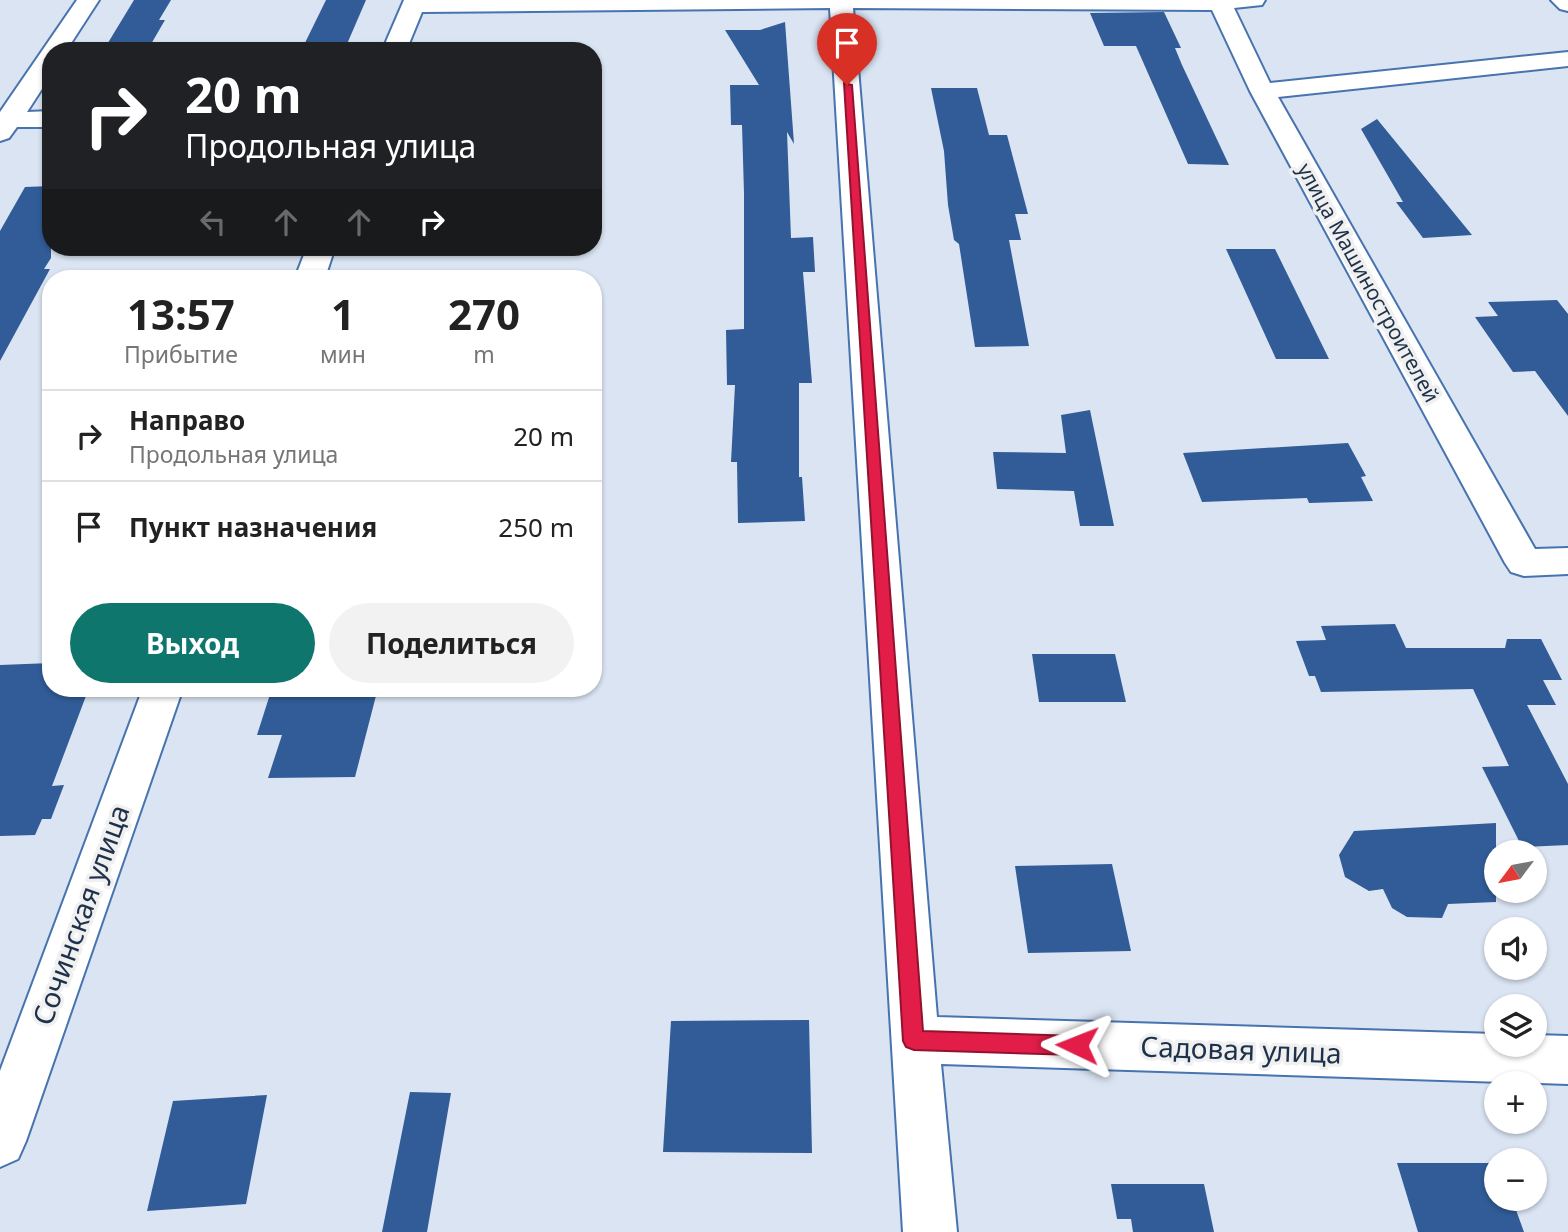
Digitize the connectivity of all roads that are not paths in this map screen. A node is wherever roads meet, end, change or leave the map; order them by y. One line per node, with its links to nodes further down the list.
1 (88, 0): 8 (street)
2 (1254, 0): 4 (street)
3 (1562, 0): 7 (street)
4 (1219, 1): 5 (street); 12 (street, улица Машиностроителей)
5 (841, 2): 6 (street); 17 (street)
6 (414, 3): 9 (street)
7 (1568, 4)
8 (60, 42)
9 (398, 42)
10 (1568, 59): 12 (street)
11 (42, 69): 14 (street)
12 (1262, 91): 15 (street, улица Машиностроителей)
13 (42, 119): 14 (street)
14 (3, 124)
15 (1568, 561)
16 (160, 697): 19 (street, Сочинская улица)
17 (914, 1041): 18 (street, Садовая улица); 20 (street)
18 (1568, 1060)
19 (0, 1141)
20 (930, 1232)

